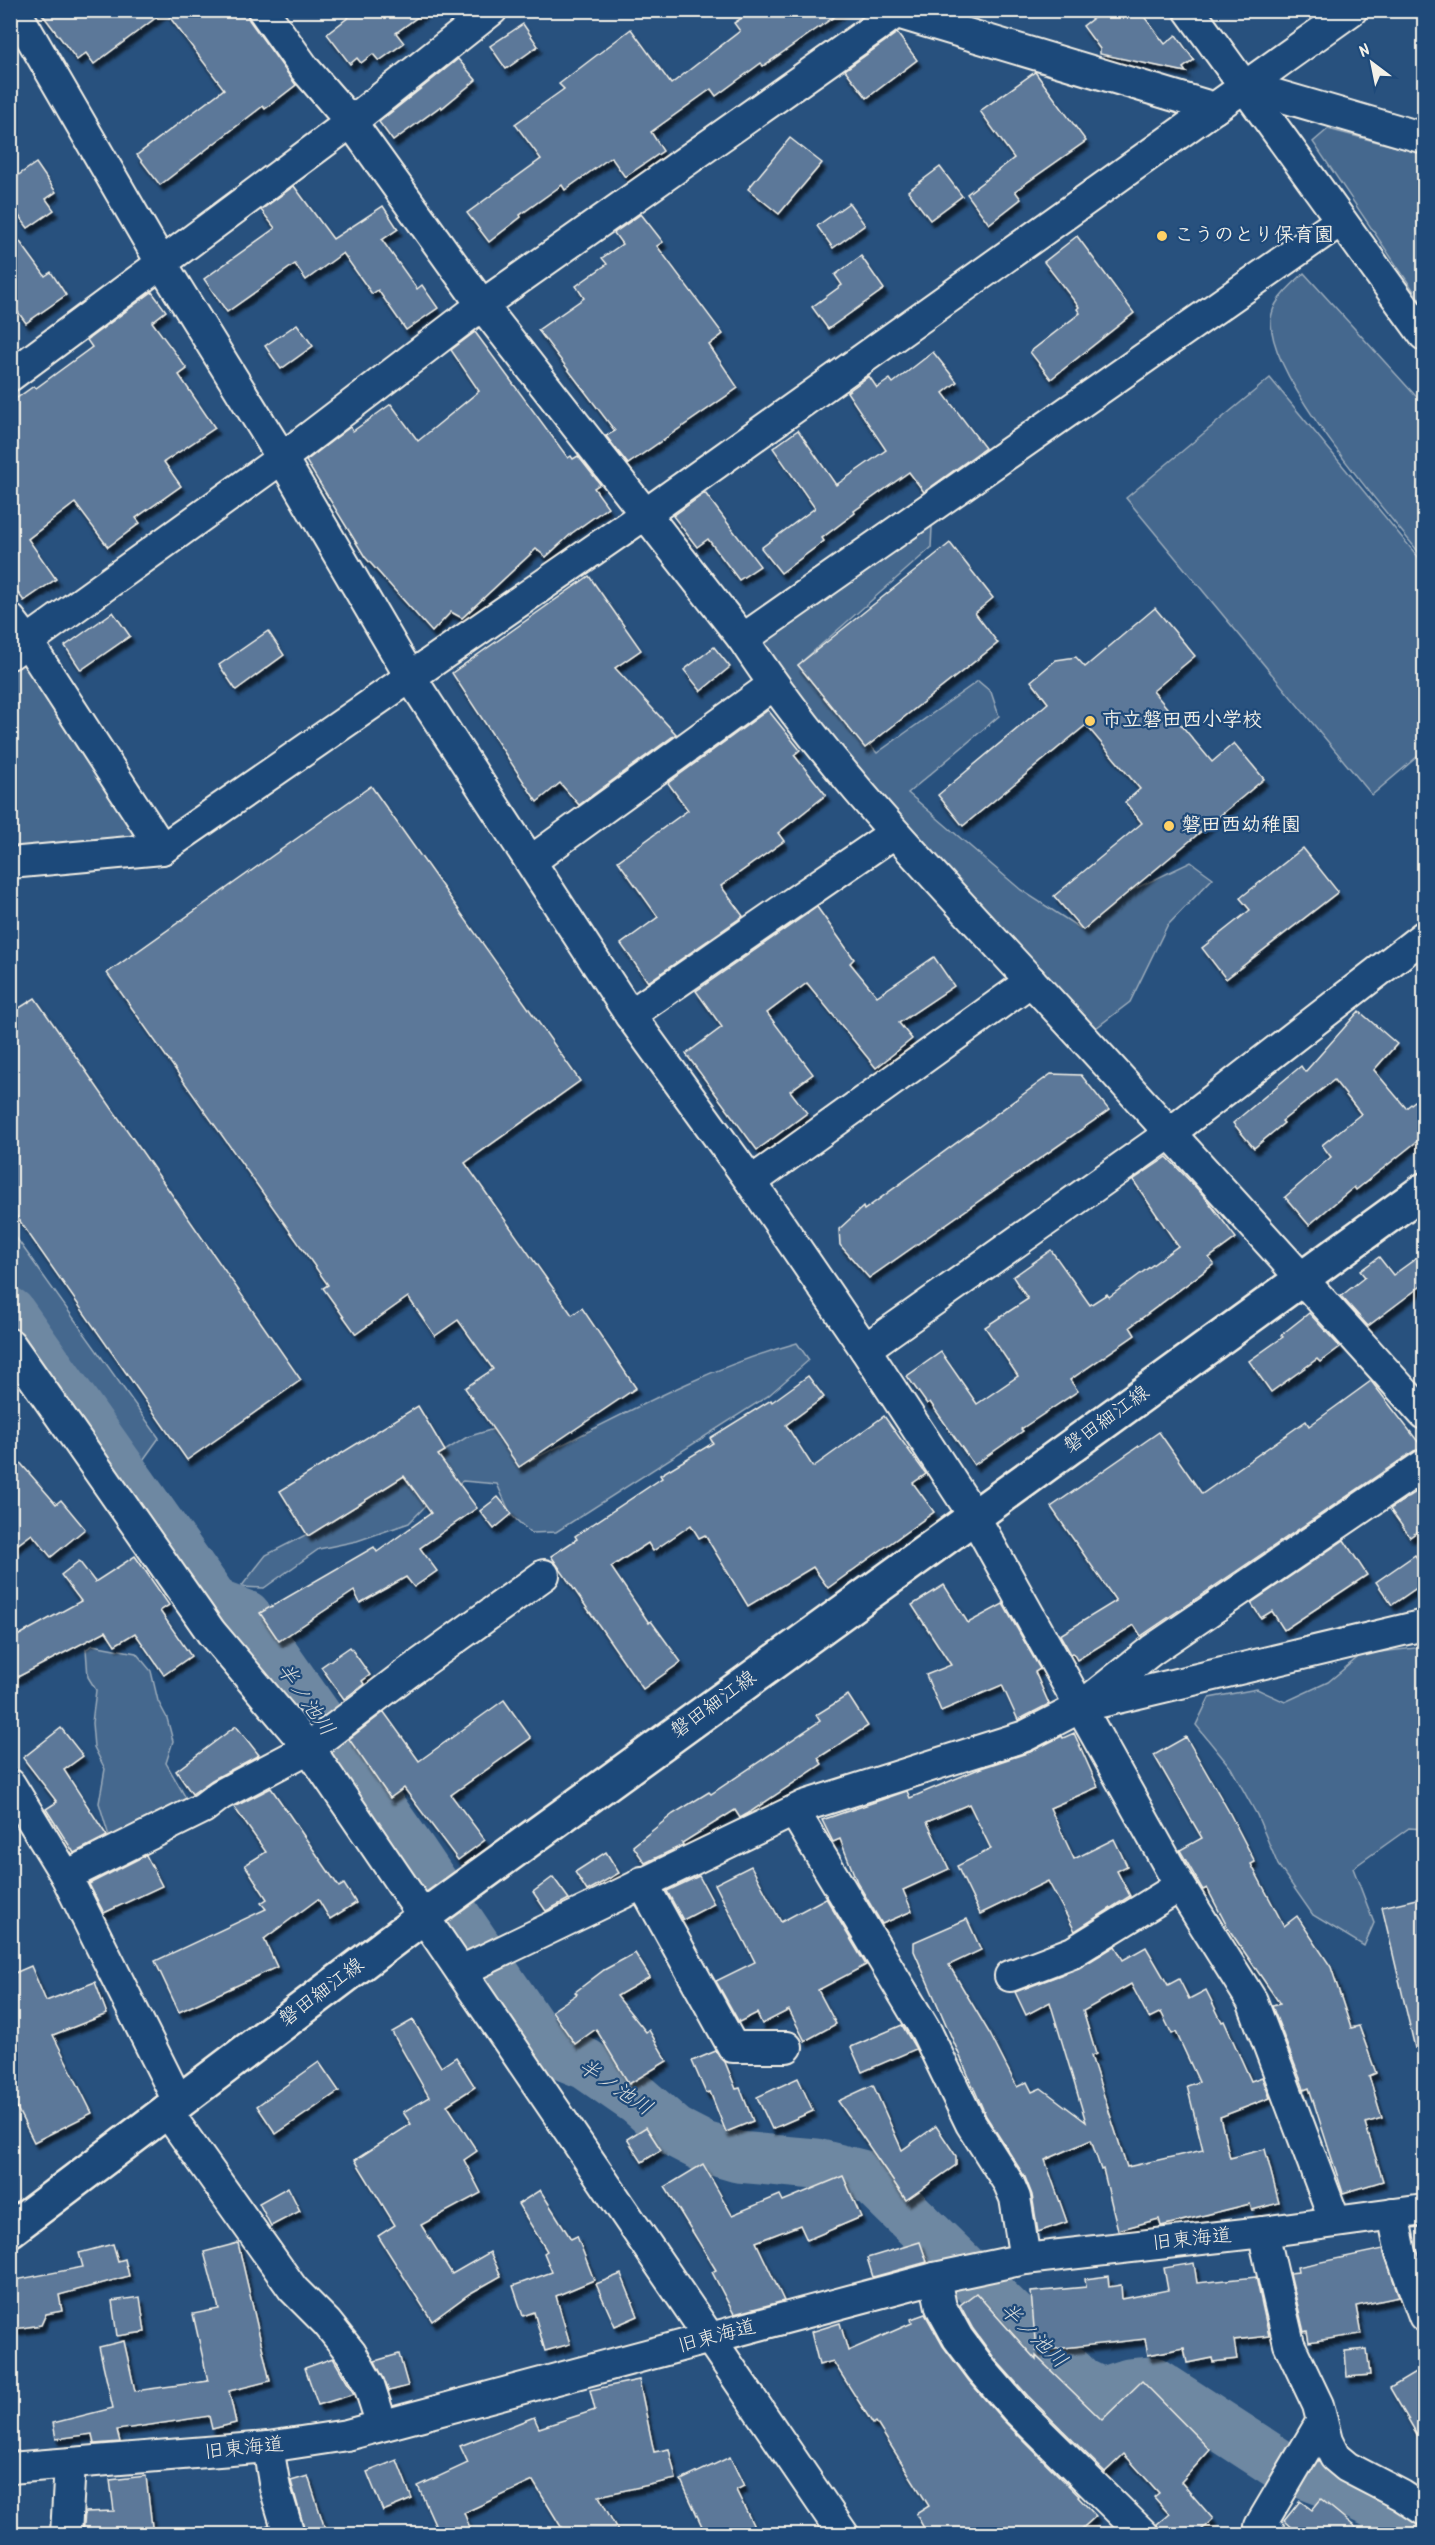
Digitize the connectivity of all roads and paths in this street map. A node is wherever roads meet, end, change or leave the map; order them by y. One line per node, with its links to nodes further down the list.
1 (15, 10): 12 (street)
2 (263, 10): 9 (street)
3 (492, 10): 9 (street)
4 (1189, 10): 7 (street)
5 (1352, 10): 7 (street)
6 (894, 11): 8 (street); 13 (street)
7 (1245, 86): 8 (street); 10 (street); 11 (street)
8 (1215, 108): 17 (street)
9 (351, 122): 12 (street); 13 (street)
10 (1425, 138)
11 (1340, 221): 14 (street); 19 (street)
12 (162, 264): 15 (street); 16 (street)
13 (482, 305): 16 (street); 17 (street)
14 (1425, 335)
15 (10, 376)
16 (282, 458): 18 (street); 20 (street)
17 (644, 515): 19 (street); 20 (street)
18 (16, 638): 23 (street)
19 (743, 639): 21 (street)
20 (411, 678): 23 (street); 24 (street)
21 (773, 685): 22 (street); 24 (street)
22 (894, 833): 27 (street); 28 (street)
23 (162, 849): 25 (street)
24 (531, 861): 28 (street)
25 (10, 863)
26 (1421, 946): 29 (street)
27 (1031, 981): 29 (street); 30 (street)
28 (630, 1015): 30 (street)
29 (1170, 1133): 32 (street); 34 (street)
30 (751, 1182): 34 (street)
31 (1425, 1190): 32 (main road, 磐田細江線)
32 (1302, 1279): 35 (street); 37 (main road, 磐田細江線)
33 (10, 1344): 41 (street)
34 (866, 1349): 37 (street)
35 (1425, 1414)
36 (1425, 1465): 40 (street)
37 (974, 1516): 40 (street); 47 (main road, 磐田細江線)
38 (544, 1575): 41 (street)
39 (1425, 1625): 40 (street)
40 (1079, 1708): 43 (street); 46 (street)
41 (309, 1748): 44 (street); 47 (street)
42 (10, 1784): 44 (street)
43 (794, 1811): 45 (street); 57 (street)
44 (66, 1876): 51 (street)
45 (642, 1882): 48 (street); 50 (street)
46 (1180, 1886): 49 (street); 54 (street)
47 (423, 1917): 48 (street); 51 (main road, 磐田細江線)
48 (460, 1971): 60 (street)
49 (1010, 1976)
50 (787, 2047)
51 (172, 2106): 55 (main road, 磐田細江線); 62 (street)
52 (1425, 2210): 53 (street, 旧東海道)
53 (1393, 2214): 54 (street, 旧東海道); 59 (street)
54 (1335, 2221): 56 (street, 旧東海道)
55 (10, 2230)
56 (1263, 2232): 57 (street, 旧東海道); 61 (street)
57 (1025, 2259): 58 (street, 旧東海道)
58 (935, 2278): 60 (street, 旧東海道); 70 (street)
59 (1425, 2316)
60 (710, 2339): 62 (street, 旧東海道); 69 (street)
61 (1322, 2421): 66 (street); 71 (street)
62 (382, 2426): 63 (street, 旧東海道)
63 (268, 2447): 64 (street, 旧東海道); 68 (street)
64 (70, 2464): 65 (street, 旧東海道); 67 (street)
65 (10, 2468)
66 (1425, 2510)
67 (66, 2535)
68 (289, 2535)
69 (843, 2535)
70 (1143, 2535)
71 (1271, 2535)

